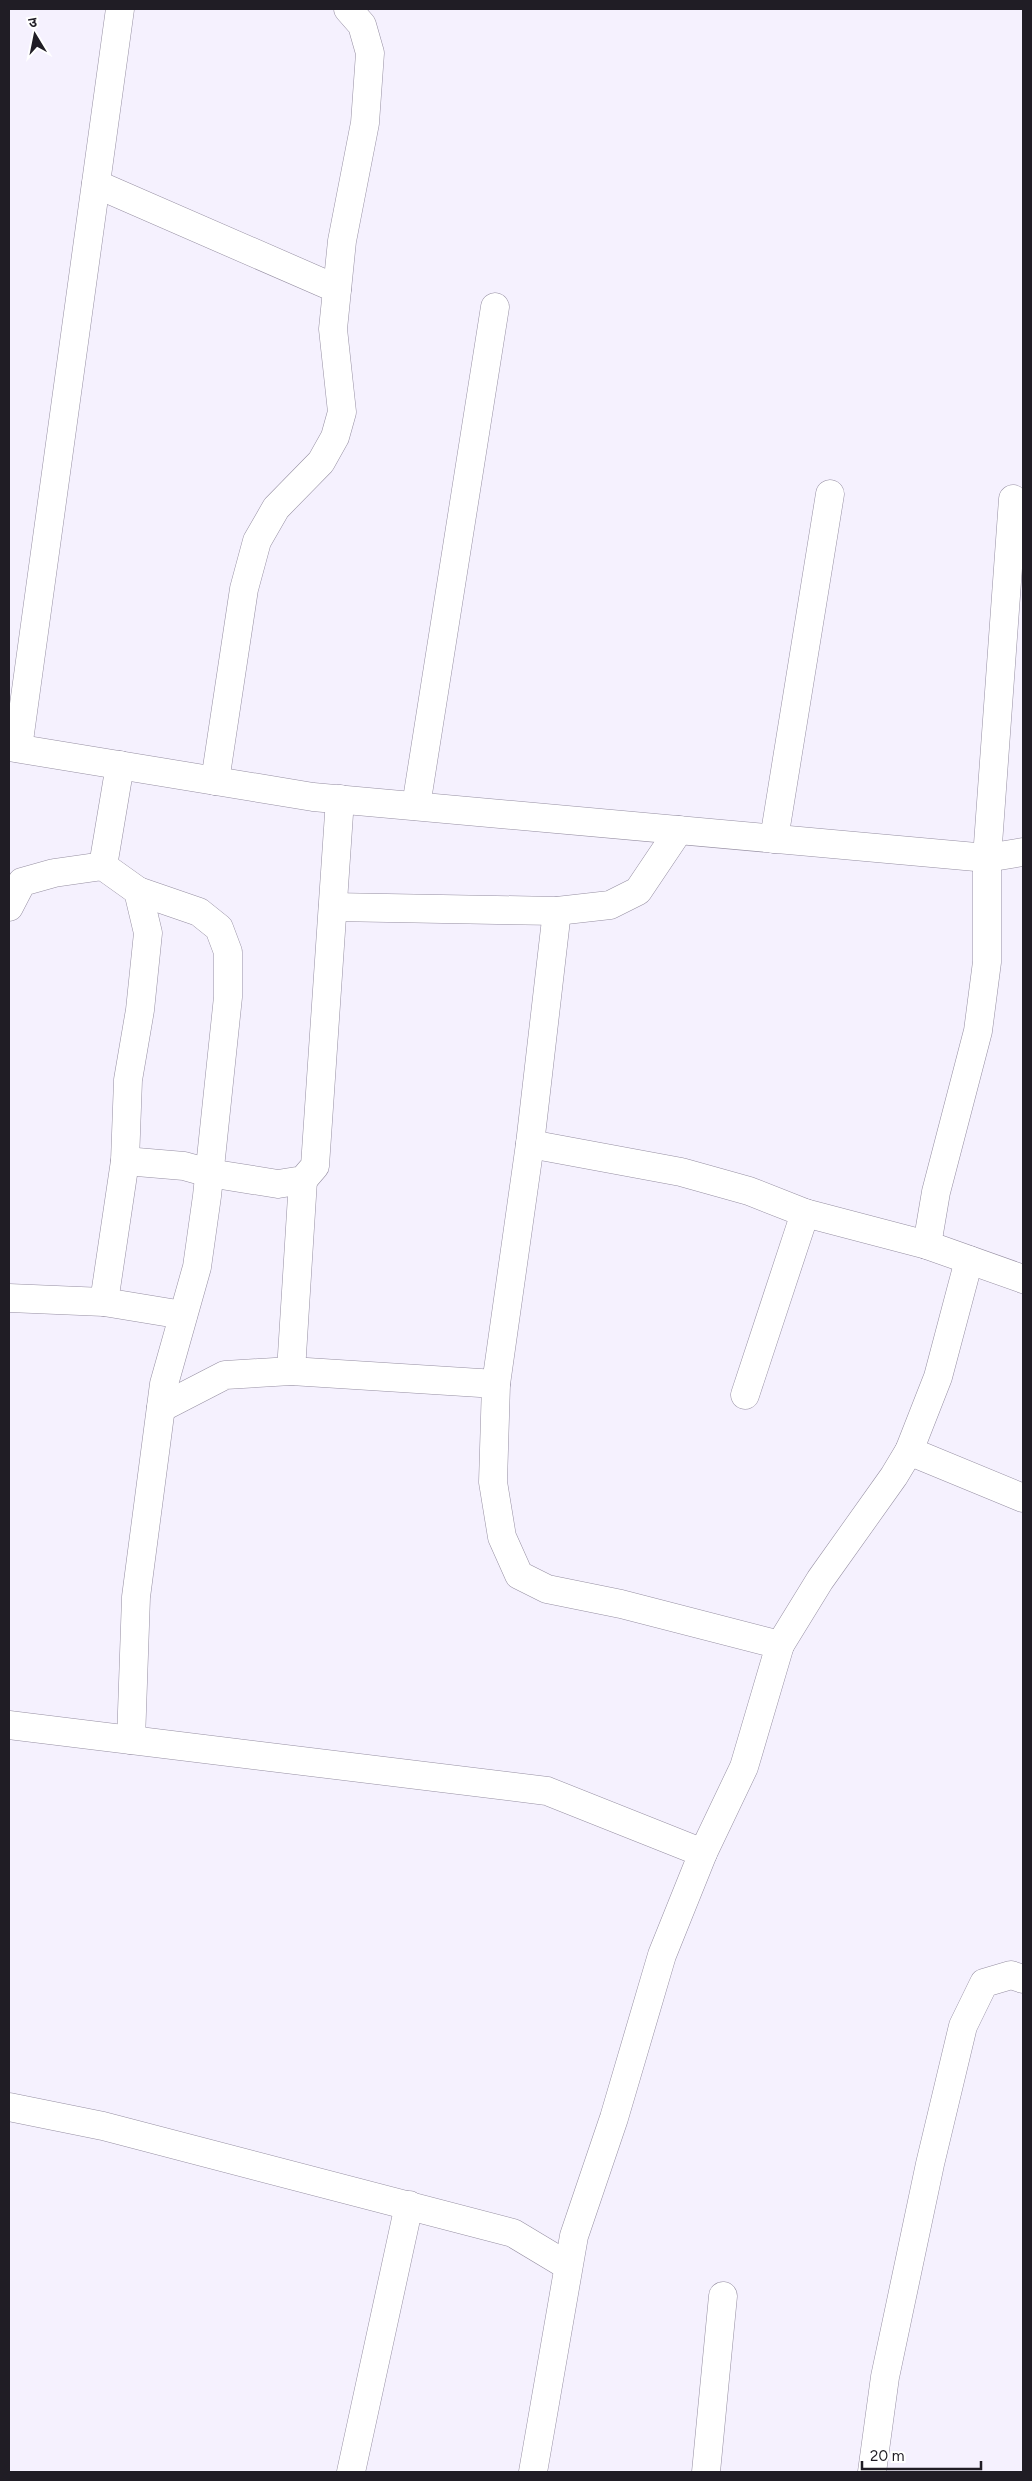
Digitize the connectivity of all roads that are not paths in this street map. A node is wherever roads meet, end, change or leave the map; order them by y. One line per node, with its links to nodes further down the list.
1 (120, 9): 3 (street)
2 (348, 9): 4 (street)
3 (96, 184): 4 (street); 8 (street)
4 (337, 289): 10 (street)
5 (495, 307): 12 (street)
6 (830, 494): 14 (street)
7 (1014, 499): 16 (street)
8 (13, 748): 9 (street)
9 (120, 765): 10 (street); 17 (street)
10 (215, 781): 11 (street)
11 (340, 800): 12 (street); 20 (street)
12 (416, 806): 13 (street)
13 (679, 830): 14 (street); 21 (street)
14 (774, 839): 16 (street)
15 (1023, 852): 16 (street)
16 (987, 858): 27 (street)
17 (103, 866): 18 (street); 19 (street)
18 (138, 891): 23 (street); 24 (street)
19 (9, 907)
20 (333, 907): 21 (street); 25 (street)
21 (557, 911): 22 (street)
22 (530, 1144): 26 (street); 34 (street)
23 (125, 1161): 24 (street); 31 (street)
24 (209, 1173): 25 (street); 32 (street)
25 (303, 1180): 33 (street)
26 (805, 1213): 27 (street); 35 (street)
27 (927, 1245): 28 (street)
28 (969, 1260): 29 (street); 37 (street)
29 (1023, 1278)
30 (9, 1298): 31 (street)
31 (104, 1302): 32 (street)
32 (183, 1315): 36 (street)
33 (291, 1371): 34 (street); 36 (street)
34 (496, 1384): 39 (street)
35 (744, 1395)
36 (161, 1408): 41 (street)
37 (909, 1451): 38 (street); 39 (street)
38 (1023, 1498)
39 (780, 1645): 42 (street)
40 (9, 1725): 41 (street)
41 (131, 1740): 42 (street)
42 (703, 1853): 46 (street)
43 (1023, 1979): 51 (street)
44 (9, 2107): 45 (street)
45 (409, 2205): 46 (street); 48 (street)
46 (568, 2266): 49 (street)
47 (723, 2296): 50 (street)
48 (351, 2472)
49 (533, 2472)
50 (706, 2472)
51 (872, 2472)

